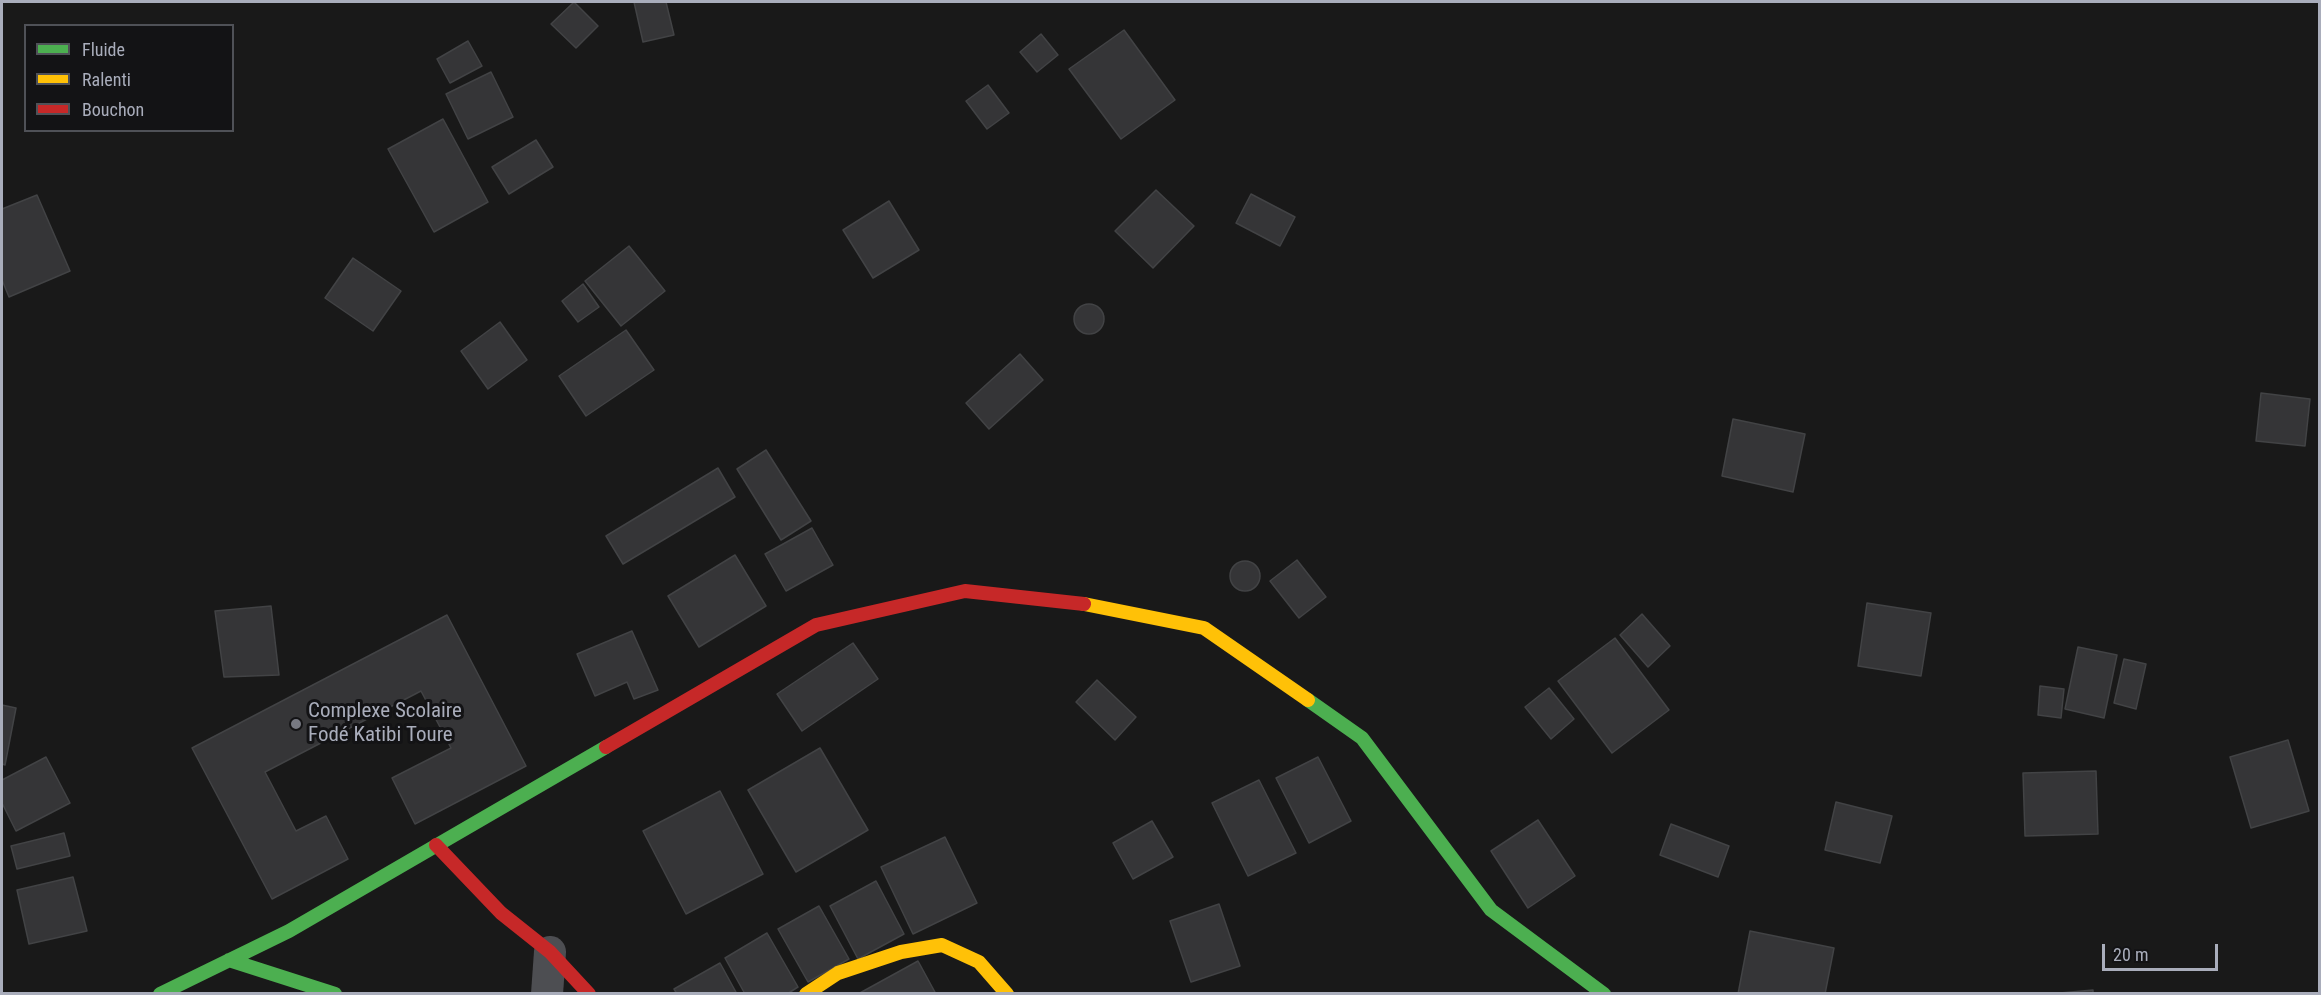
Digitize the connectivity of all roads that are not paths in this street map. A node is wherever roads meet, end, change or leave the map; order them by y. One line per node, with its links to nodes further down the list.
1 (436, 845): 2 (street); 3 (street); 10 (street)
2 (550, 952): 6 (street); 7 (street)
3 (229, 960): 4 (street); 5 (street)
4 (160, 993)
5 (335, 993)
6 (547, 993)
7 (589, 993)
8 (806, 993): 9 (street)
9 (1007, 993)
10 (1604, 993)

